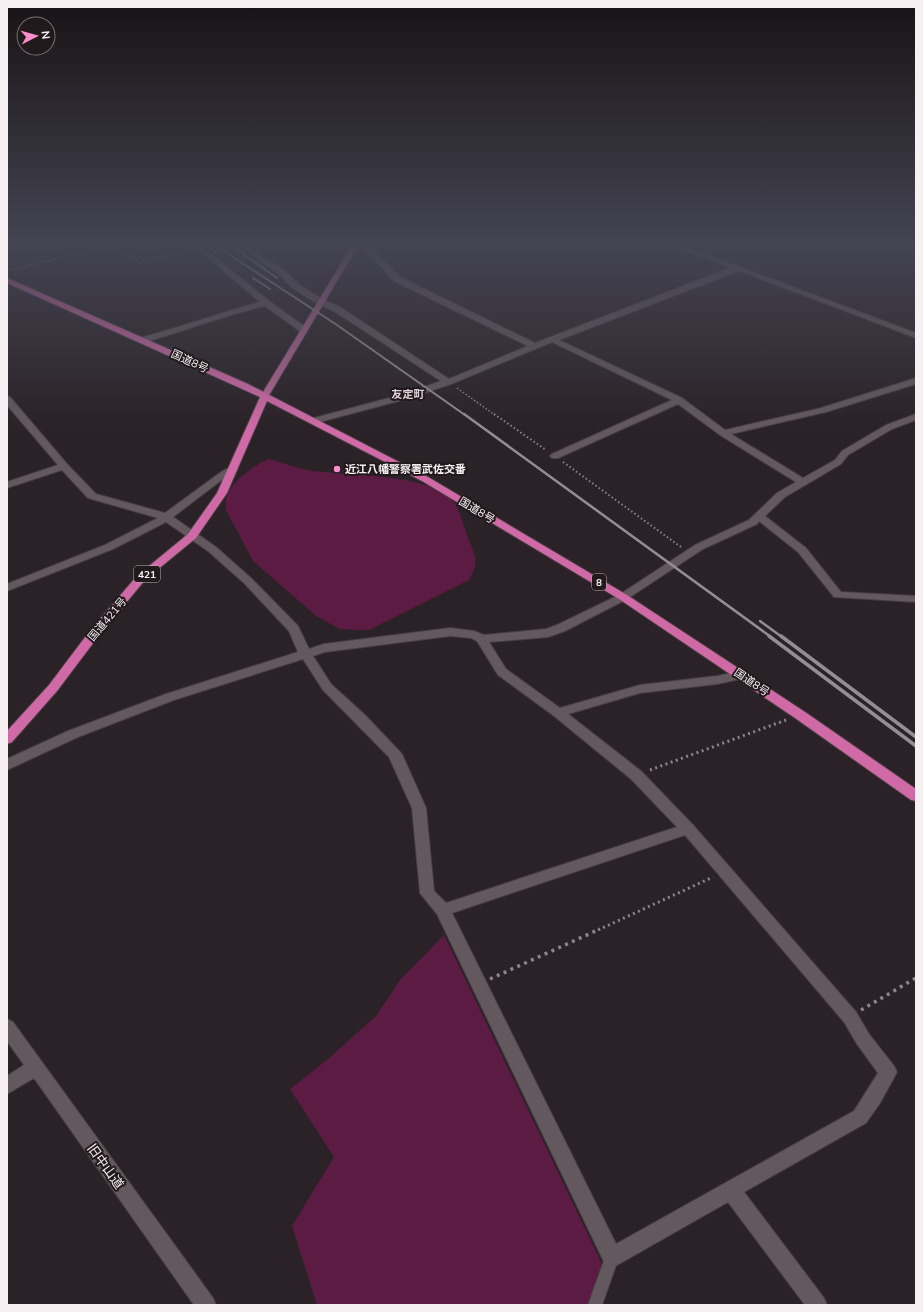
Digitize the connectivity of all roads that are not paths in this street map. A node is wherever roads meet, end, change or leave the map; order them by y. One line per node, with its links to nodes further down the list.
1 (65, 305): 11 (highway, 国道8号 / 8)
2 (254, 305): 11 (street)
3 (270, 305): 9 (street)
4 (319, 305): 9 (main road)
5 (328, 305): 15 (street)
6 (451, 305): 13 (street)
7 (642, 305): 12 (street)
8 (835, 305): 10 (street)
9 (304, 330): 16 (main road)
10 (916, 336)
11 (144, 340): 16 (highway, 国道8号 / 8)
12 (553, 340): 13 (street); 18 (street)
13 (535, 346): 15 (street)
14 (916, 381): 21 (street)
15 (448, 382): 20 (street)
16 (264, 397): 20 (highway, 国道8号 / 8); 24 (highway, 国道421号 / 421)
17 (7, 398): 23 (street)
18 (679, 400): 21 (street); 22 (street)
19 (916, 417): 25 (street)
20 (313, 421): 31 (highway, 国道8号 / 8)
21 (722, 433): 25 (street)
22 (555, 456)
23 (64, 466): 26 (street); 28 (street)
24 (233, 469): 28 (street); 29 (highway, 国道421号 / 421)
25 (803, 482): 27 (street)
26 (7, 485)
27 (759, 516): 31 (street); 32 (street)
28 (166, 517): 29 (street); 30 (street)
29 (192, 536): 34 (street); 37 (highway, 国道421号 / 421)
30 (7, 588)
31 (624, 597): 33 (street); 35 (highway, 国道8号 / 8)
32 (916, 599)
33 (482, 639): 34 (street); 36 (street)
34 (305, 653): 38 (street); 41 (street)
35 (741, 675): 36 (street); 39 (highway, 国道8号 / 8)
36 (558, 713): 40 (street)
37 (7, 739)
38 (7, 765)
39 (916, 796)
40 (688, 829): 41 (street); 45 (street)
41 (443, 910): 46 (street)
42 (7, 1027): 43 (street, 旧中山道)
43 (36, 1068): 44 (street); 47 (street, 旧中山道)
44 (7, 1086)
45 (731, 1190): 46 (street); 49 (street)
46 (612, 1257): 48 (lane)
47 (206, 1305)
48 (595, 1305)
49 (816, 1305)

